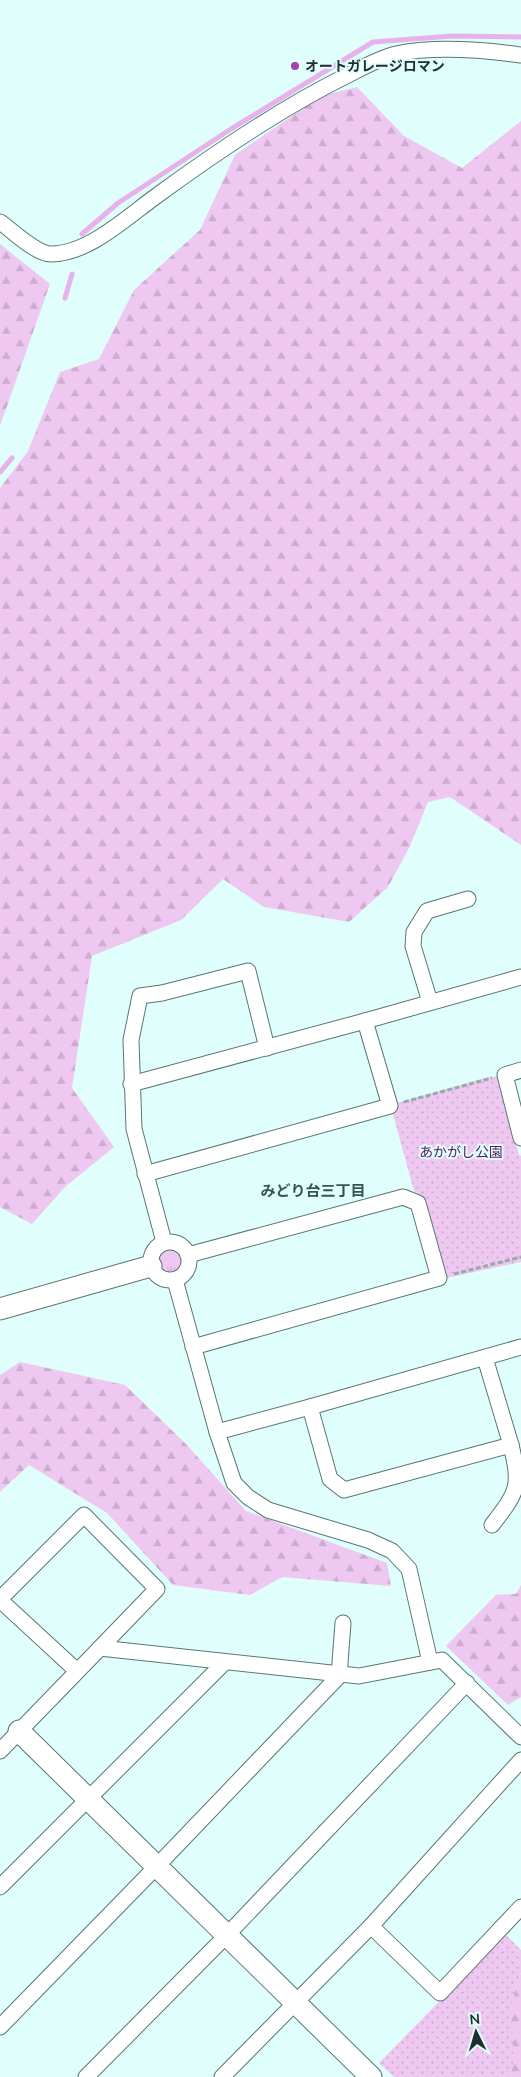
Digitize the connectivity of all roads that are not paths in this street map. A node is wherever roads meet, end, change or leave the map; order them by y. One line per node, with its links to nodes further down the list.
1 (521, 54): 2 (street)
2 (0, 222)
3 (468, 899): 5 (street)
4 (521, 977): 5 (street)
5 (430, 1002): 6 (street)
6 (366, 1022): 7 (street); 11 (street)
7 (267, 1048): 9 (street); 9 (street)
8 (521, 1070): 10 (street)
9 (131, 1084): 11 (street)
10 (521, 1138)
11 (145, 1174): 12 (street)
12 (164, 1242): 13 (street); 14 (street)
13 (188, 1255): 15 (street); 17 (street)
14 (151, 1266): 15 (street); 16 (street)
15 (175, 1280): 17 (street)
16 (0, 1308)
17 (193, 1346): 21 (street)
18 (521, 1347): 19 (street)
19 (486, 1358): 20 (street); 22 (street)
20 (310, 1407): 21 (street); 22 (street)
21 (217, 1432): 28 (street)
22 (511, 1444): 23 (street)
23 (492, 1525)
24 (0, 1599): 26 (street); 29 (street)
25 (343, 1623): 30 (street)
26 (100, 1648): 27 (street); 29 (street)
27 (225, 1662): 30 (street); 36 (street)
28 (430, 1662): 30 (street); 31 (street)
29 (77, 1671): 32 (street)
30 (339, 1676): 37 (street)
31 (467, 1683): 33 (street); 41 (street)
32 (19, 1732): 34 (street); 36 (street)
33 (521, 1736)
34 (0, 1751)
35 (521, 1760): 40 (street)
36 (88, 1798): 37 (street); 38 (street)
37 (157, 1866): 41 (street); 43 (street)
38 (0, 1887)
39 (521, 1907): 40 (street)
40 (371, 1926): 42 (street)
41 (227, 1935): 42 (street); 44 (street)
42 (295, 2003): 45 (street); 46 (street)
43 (0, 2027)
44 (86, 2077)
45 (222, 2077)
46 (371, 2077)

